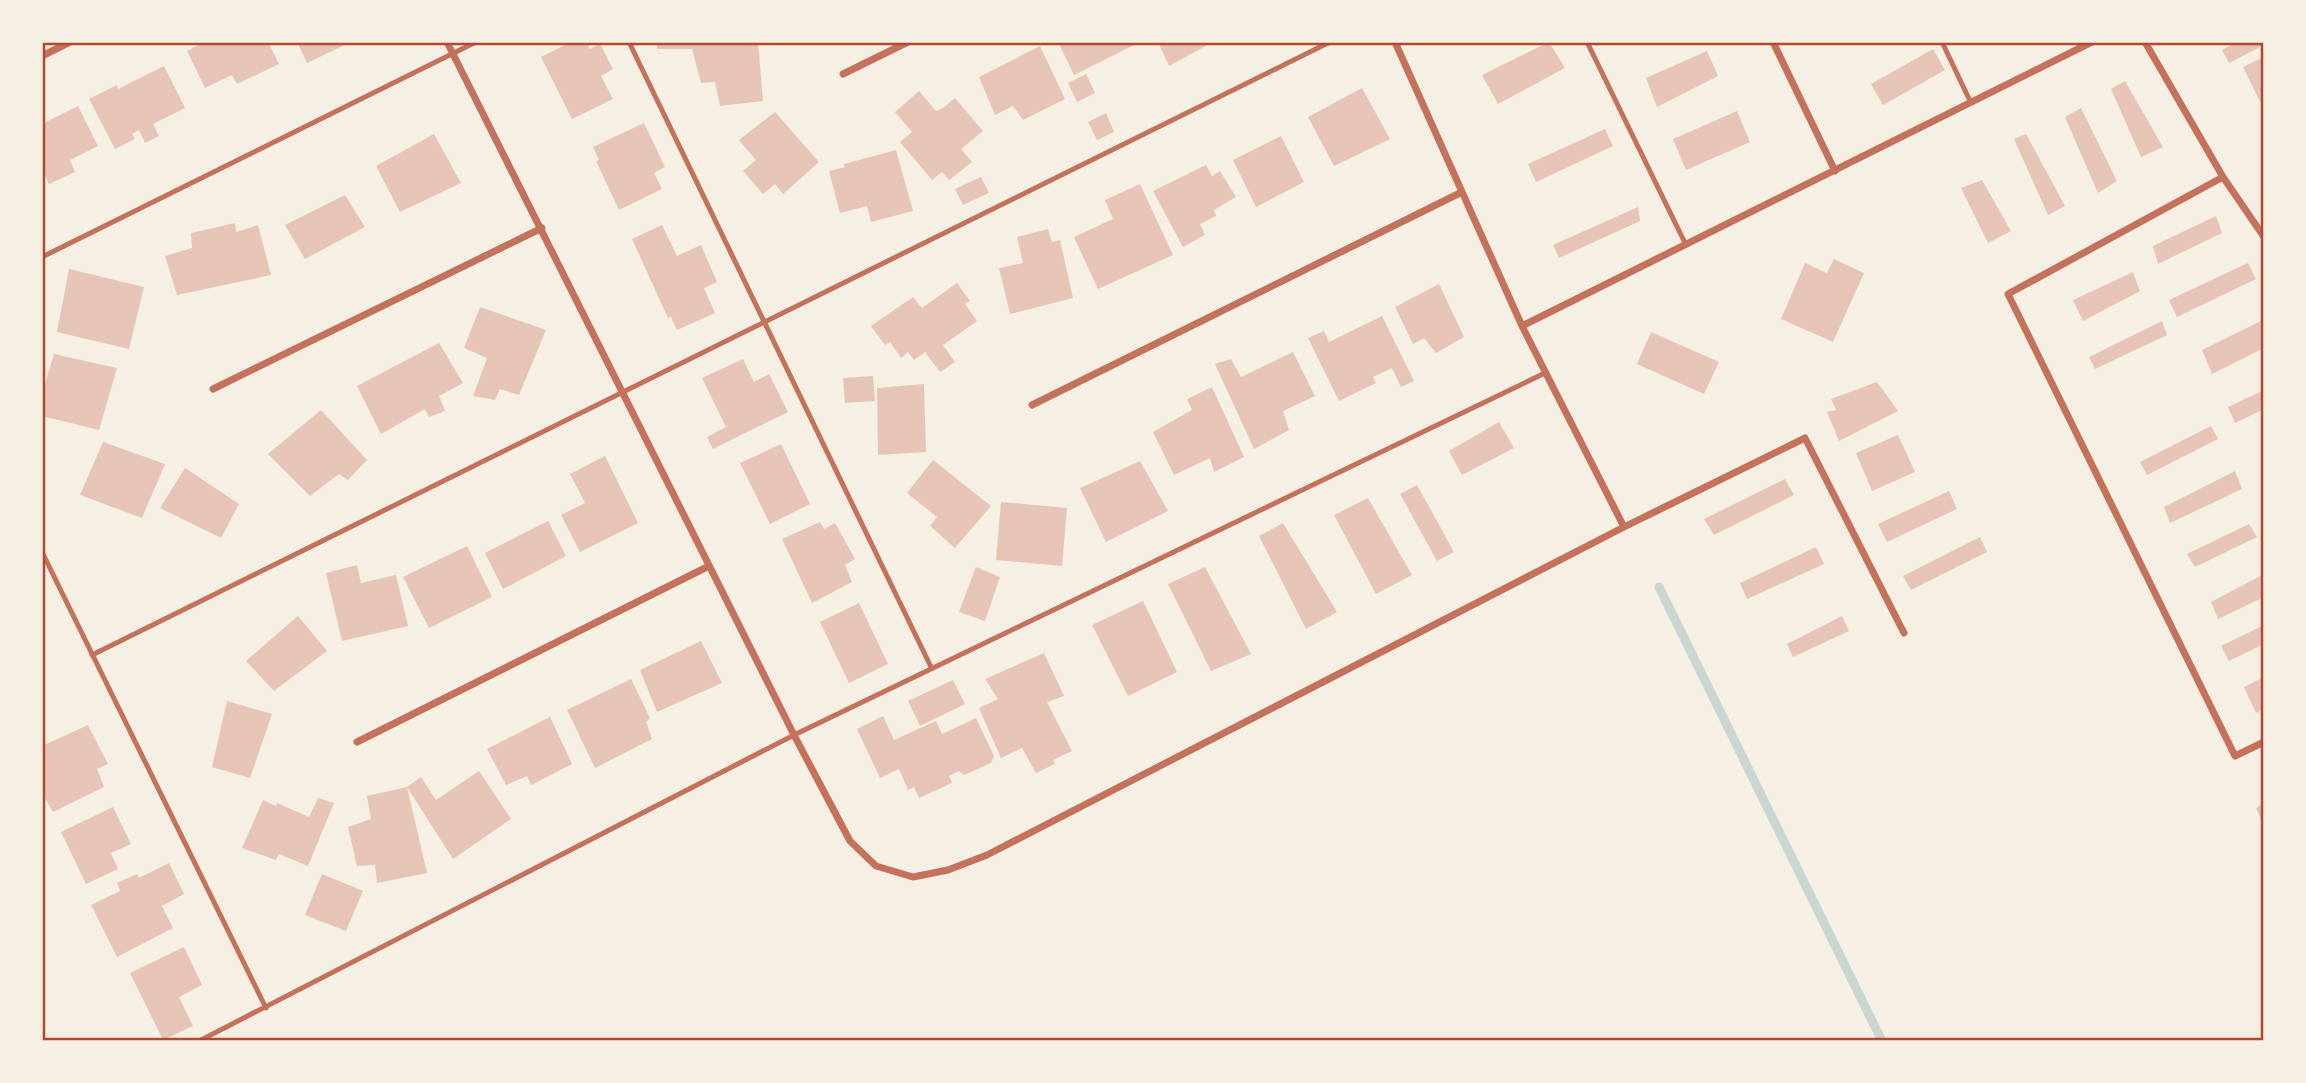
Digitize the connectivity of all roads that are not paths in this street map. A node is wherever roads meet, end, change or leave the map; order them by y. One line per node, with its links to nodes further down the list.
1 (70, 42): 14 (street)
2 (447, 42): 13 (street)
3 (476, 42): 13 (lane)
4 (629, 42): 24 (lane)
5 (908, 42): 15 (street)
6 (1330, 42): 24 (lane)
7 (1395, 42): 19 (street)
8 (1587, 42): 22 (lane)
9 (1773, 42): 17 (street)
10 (1942, 42): 16 (lane)
11 (2092, 42): 16 (street)
12 (2145, 42): 18 (street)
13 (453, 54): 20 (street); 23 (lane)
14 (42, 56)
15 (843, 74)
16 (1971, 103): 17 (street)
17 (1835, 170): 22 (street)
18 (2224, 177): 21 (street); 38 (street)
19 (1462, 192): 25 (street); 29 (street)
20 (542, 228): 27 (street); 28 (street)
21 (2264, 237)
22 (1686, 245): 25 (street)
23 (42, 257)
24 (764, 321): 28 (lane); 35 (lane)
25 (1522, 326): 26 (street)
26 (1545, 373): 30 (street); 35 (lane)
27 (213, 389)
28 (622, 391): 32 (street); 34 (lane)
29 (1032, 405)
30 (1624, 527): 33 (street); 36 (street)
31 (42, 552): 34 (lane)
32 (709, 566): 36 (street); 37 (street)
33 (1904, 633)
34 (92, 655): 39 (lane)
35 (931, 667): 36 (lane)
36 (794, 735): 39 (lane)
37 (357, 742)
38 (2264, 742)
39 (266, 1008): 40 (lane)
40 (199, 1041)

